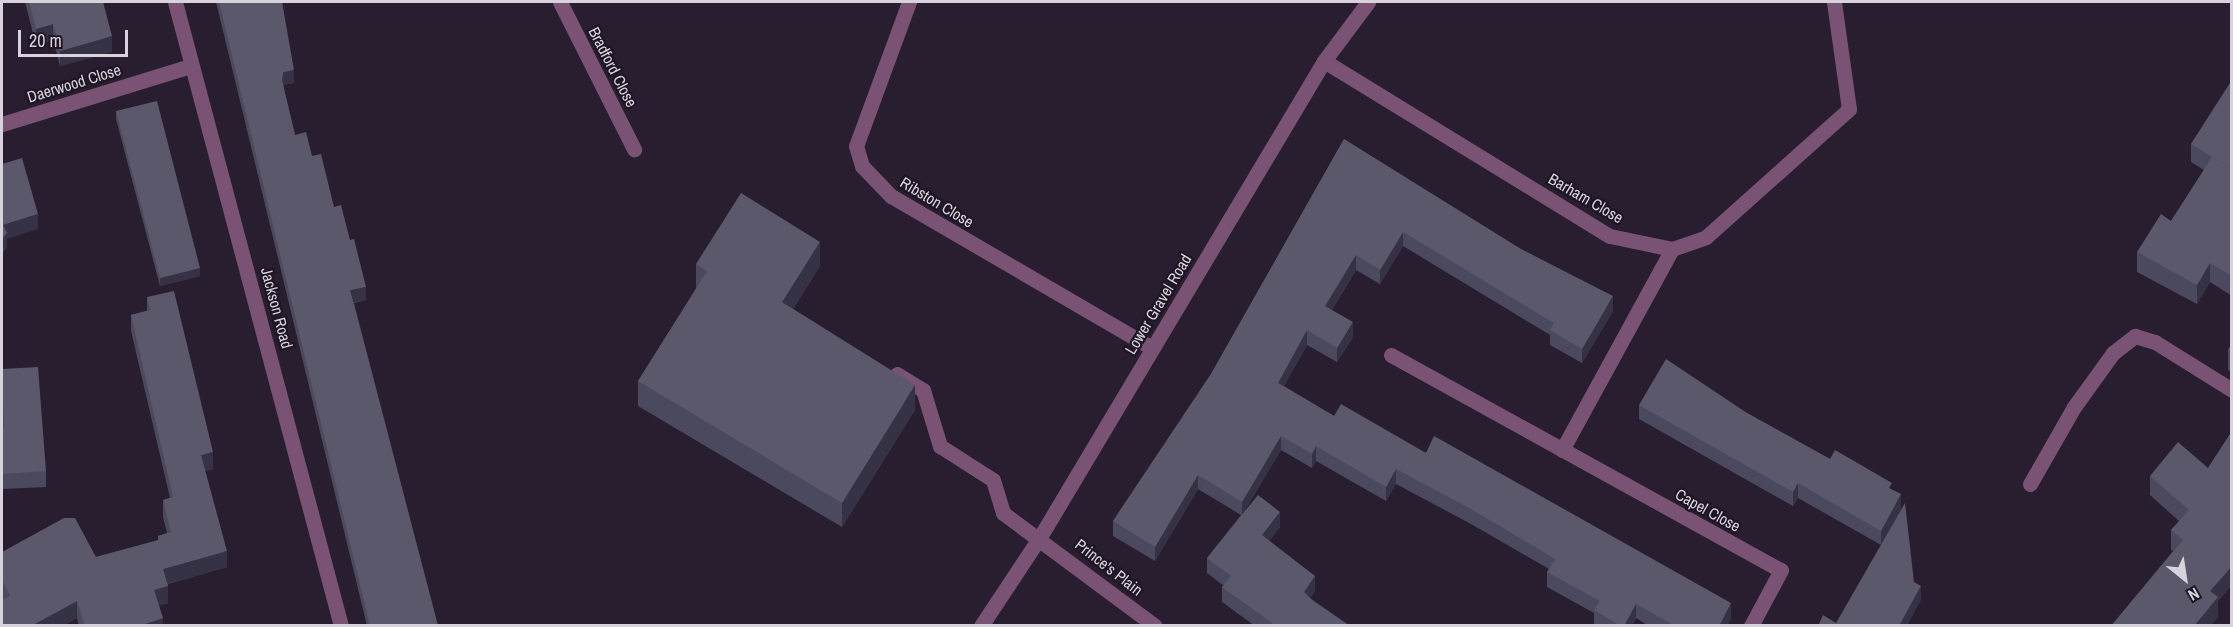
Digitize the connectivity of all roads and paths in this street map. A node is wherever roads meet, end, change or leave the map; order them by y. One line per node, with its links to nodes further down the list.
1 (175, 2): 7 (street, Jackson Road)
2 (560, 2): 9 (street, Bradford Close)
3 (909, 2): 11 (street, Ribston Close)
4 (1368, 2): 6 (street, Lower Gravel Road)
5 (1834, 2): 10 (street)
6 (1324, 61): 10 (street, Barham Close); 11 (street, Lower Gravel Road)
7 (191, 66): 8 (street, Daerwood Close); 18 (street, Jackson Road)
8 (2, 123)
9 (634, 148)
10 (1672, 249): 15 (street)
11 (1152, 348): 17 (street, Lower Gravel Road)
12 (1391, 355): 15 (street, Capel Close)
13 (883, 365): 17 (street, Prince's Plain)
14 (2232, 390): 16 (street)
15 (1562, 450): 21 (street, Capel Close)
16 (2030, 484)
17 (1040, 537): 19 (street, Lower Gravel Road); 20 (street, Prince's Plain)
18 (341, 626)
19 (981, 626)
20 (1155, 626)
21 (1751, 626)

